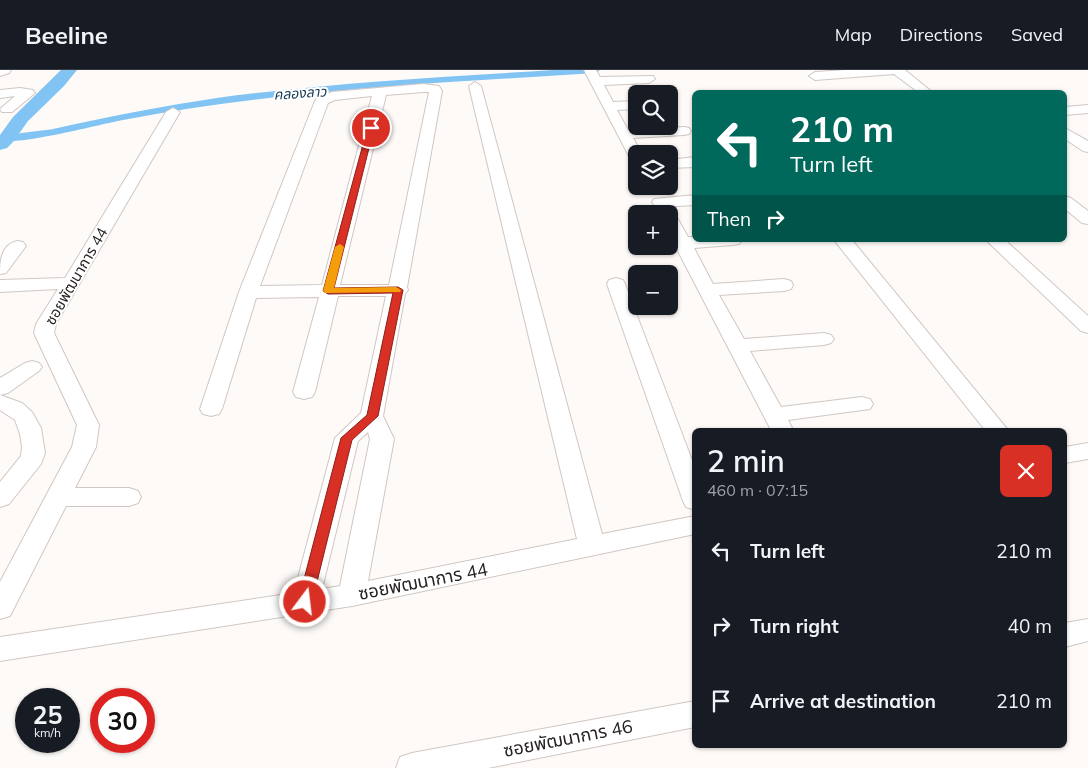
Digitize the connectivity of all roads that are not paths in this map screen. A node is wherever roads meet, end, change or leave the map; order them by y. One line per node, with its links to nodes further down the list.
1 (5, 70): 3 (street)
2 (897, 70): 7 (street); 9 (street)
3 (0, 72)
4 (593, 76): 5 (street); 12 (street)
5 (649, 78)
6 (475, 86): 62 (street)
7 (828, 88)
8 (9, 90): 13 (street)
9 (923, 90)
10 (380, 92): 39 (street); 41 (street); 42 (street)
11 (628, 105): 12 (street)
12 (609, 106): 19 (street)
13 (7, 109)
14 (1088, 109): 15 (street)
15 (1067, 111)
16 (173, 112): 35 (street, ซอยพัฒนาการ 44)
17 (684, 131): 19 (street)
18 (1067, 133): 21 (street)
19 (624, 134): 20 (street)
20 (630, 145)
21 (1088, 148)
22 (692, 162): 23 (street)
23 (678, 163)
24 (692, 201): 26 (street)
25 (1067, 203): 27 (street)
26 (678, 206)
27 (1088, 219)
28 (678, 235): 32 (street)
29 (699, 242): 32 (street)
30 (845, 242): 54 (street)
31 (997, 242): 43 (street)
32 (682, 243): 40 (street)
33 (17, 246): 34 (street)
34 (0, 269)
35 (70, 284): 38 (street); 58 (street, ซอยพัฒนาการ 44)
36 (616, 284): 57 (street)
37 (784, 285): 40 (street)
38 (0, 286)
39 (398, 290): 41 (street); 52 (street)
40 (707, 290): 45 (street)
41 (328, 291): 42 (street); 48 (street)
42 (248, 292): 51 (street)
43 (1088, 328)
44 (824, 339): 45 (street)
45 (737, 346): 53 (street)
46 (32, 368): 47 (street)
47 (0, 388)
48 (304, 392)
49 (0, 402): 60 (street)
50 (862, 404): 53 (street)
51 (210, 408)
52 (372, 416): 63 (street); 64 (street)
53 (778, 422)
54 (995, 428)
55 (1088, 451): 56 (street)
56 (1067, 455)
57 (692, 494)
58 (58, 497): 59 (street); 65 (street, ซอยพัฒนาการ 44)
59 (129, 497)
60 (0, 498)
61 (692, 526): 62 (street, ซอยพัฒนาการ 44)
62 (592, 547): 63 (street, ซอยพัฒนาการ 44)
63 (352, 595): 64 (street, ซอยพัฒนาการ 44)
64 (305, 602): 68 (street, ซอยพัฒนาการ 44)
65 (0, 608)
66 (1088, 630): 67 (street)
67 (1067, 635)
68 (0, 649)
69 (692, 715): 70 (street, ซอยพัฒนาการ 46)
70 (412, 768)

